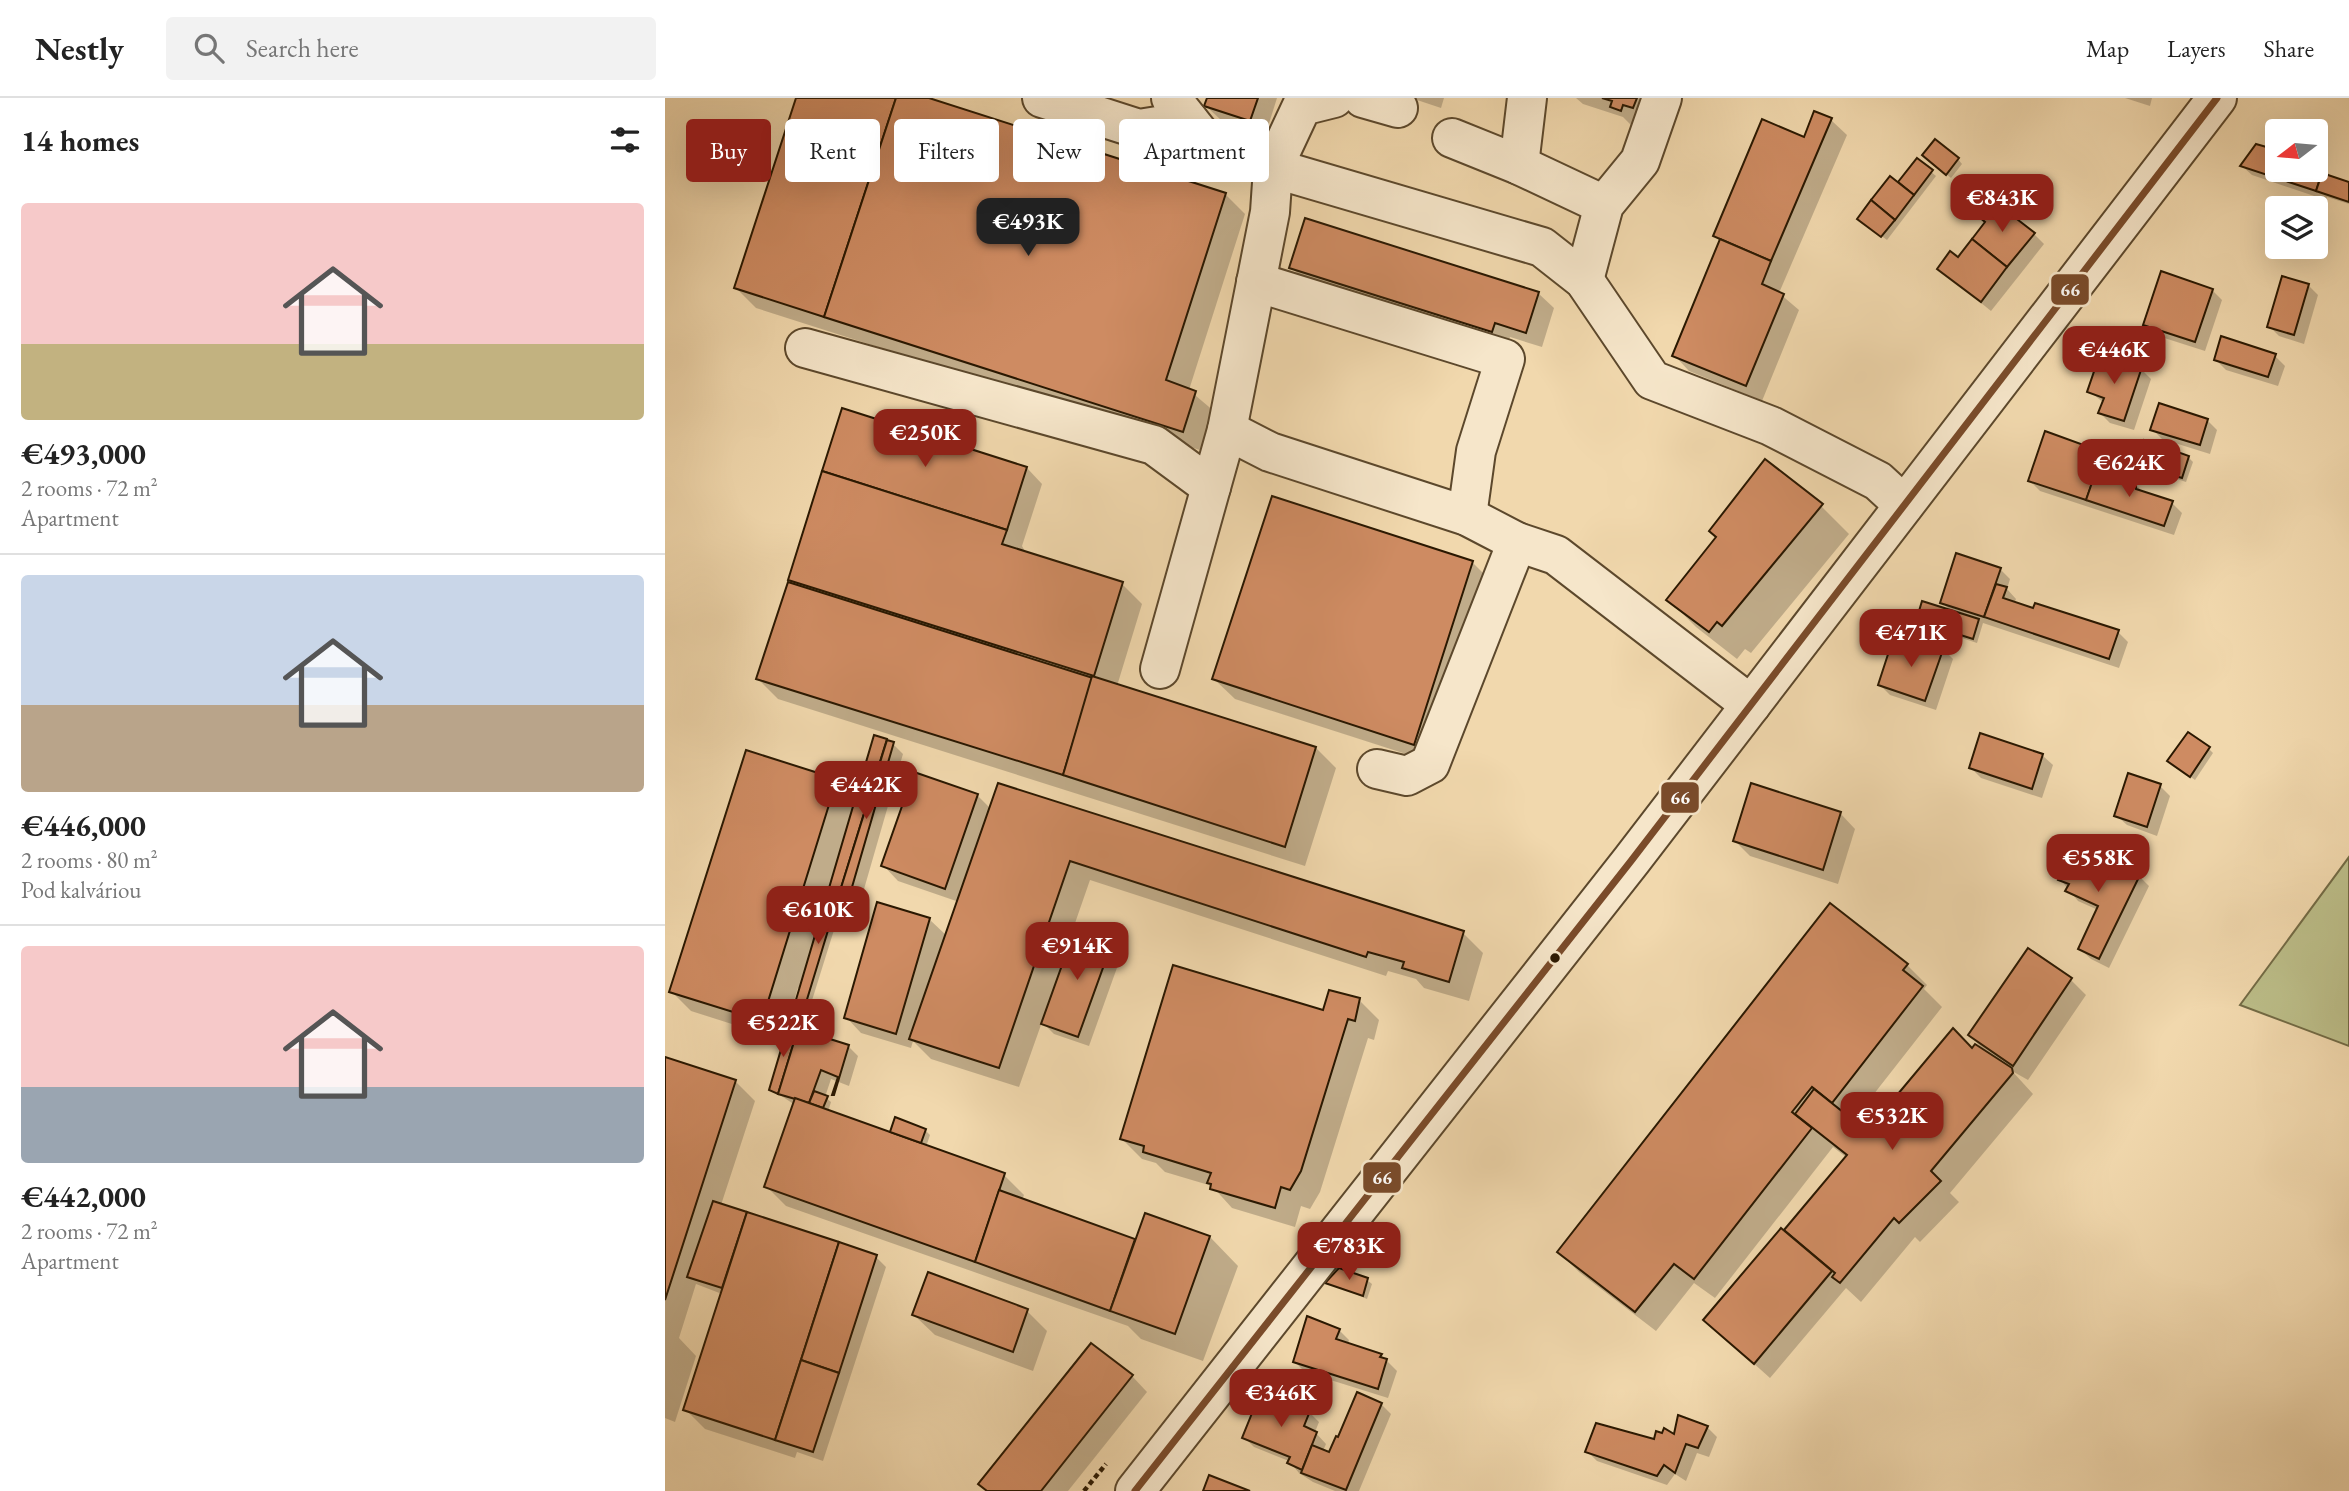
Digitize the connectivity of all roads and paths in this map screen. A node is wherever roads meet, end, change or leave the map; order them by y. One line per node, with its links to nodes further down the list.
1 (1042, 98): 6 (street)
2 (1334, 98): 9 (street)
3 (1527, 98): 8 (street)
4 (1662, 98): 10 (street)
5 (2217, 98): 16 (street)
6 (1180, 109): 9 (street)
7 (1452, 138): 8 (street)
8 (1519, 165): 10 (street)
9 (1273, 168): 11 (street); 12 (street)
10 (1604, 205): 11 (street)
11 (1584, 280): 16 (street)
12 (1257, 282): 14 (street); 17 (street)
13 (805, 348): 15 (street)
14 (1227, 430): 15 (street); 17 (street)
15 (1211, 487): 19 (street)
16 (1904, 505): 20 (street)
17 (1467, 516): 18 (street)
18 (1517, 542): 20 (street); 21 (street)
19 (1160, 669)
20 (1751, 705): 22 (street)
21 (1377, 769)
22 (1135, 1491)

